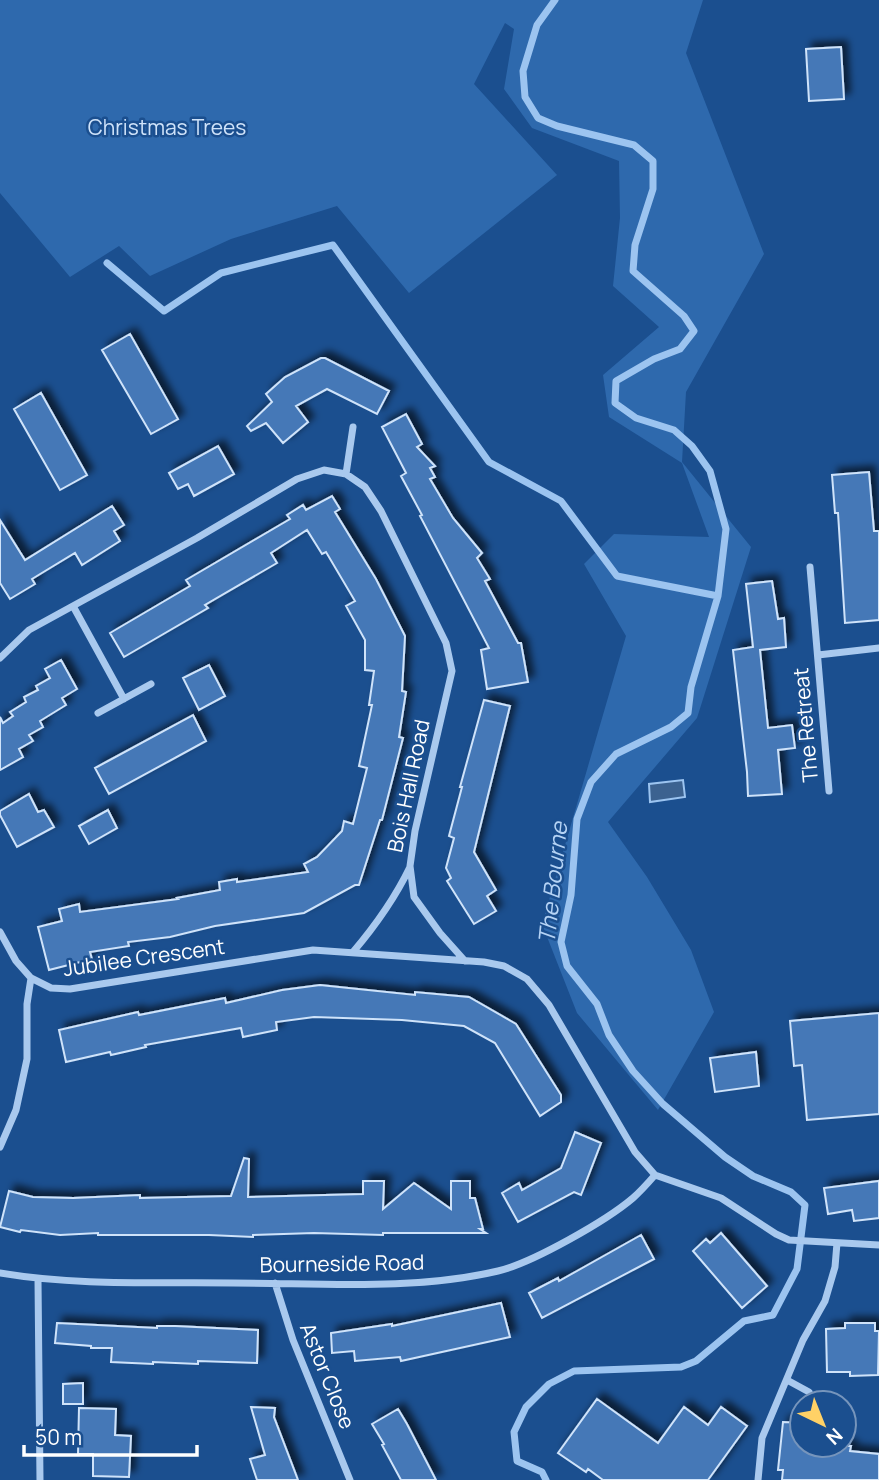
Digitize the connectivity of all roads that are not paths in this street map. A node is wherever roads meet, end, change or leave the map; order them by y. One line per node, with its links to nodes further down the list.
1 (353, 427): 2 (street)
2 (346, 474): 4 (street); 12 (street, Bois Hall Road)
3 (810, 567): 6 (street, The Retreat)
4 (73, 606): 7 (street); 9 (street)
5 (879, 648): 6 (street, The Retreat)
6 (818, 656): 11 (street, The Retreat)
7 (0, 658)
8 (150, 684): 9 (street)
9 (124, 699): 10 (street)
10 (98, 713)
11 (829, 791)
12 (410, 866): 14 (street); 15 (street, Bois Hall Road)
13 (0, 932): 16 (street)
14 (353, 951): 15 (street, Jubilee Crescent); 16 (street, Jubilee Crescent)
15 (465, 961): 18 (street)
16 (31, 978): 17 (street)
17 (0, 1147)
18 (655, 1175): 19 (street); 23 (street, Bourneside Road)
19 (837, 1243): 20 (street); 24 (street)
20 (879, 1245)
21 (0, 1273): 22 (street, Bourneside Road)
22 (38, 1280): 23 (street, Bourneside Road); 26 (street)
23 (275, 1283): 27 (street, Astor Close)
24 (786, 1380): 25 (street); 28 (street)
25 (803, 1389)
26 (40, 1480)
27 (351, 1480)
28 (758, 1480)

